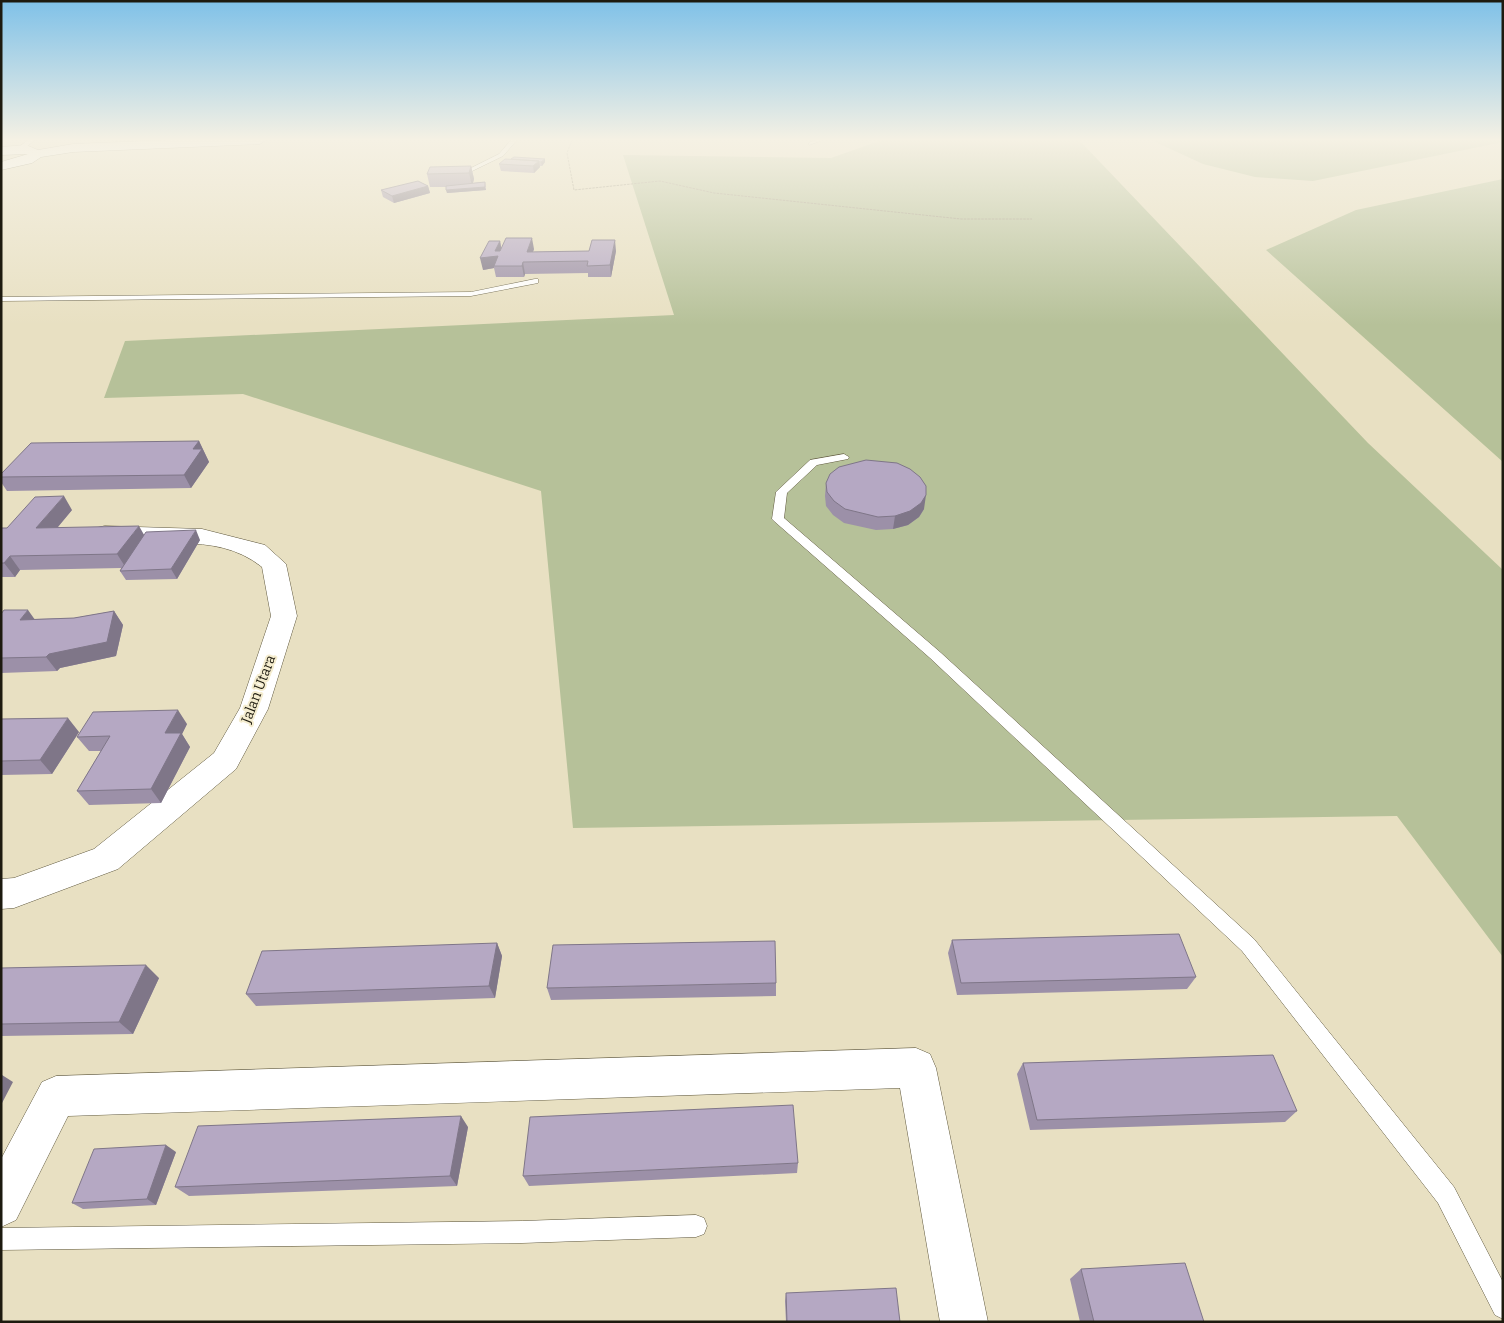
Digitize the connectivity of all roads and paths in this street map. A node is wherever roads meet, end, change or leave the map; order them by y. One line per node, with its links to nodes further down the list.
1 (797, 202): 2 (path)
2 (1032, 219)
3 (535, 281): 4 (lane)
4 (1, 299)
5 (844, 456): 11 (lane)
6 (76, 532): 7 (street, Jalan Utara)
7 (1, 894)
8 (1, 1205): 12 (street)
9 (696, 1226): 10 (lane)
10 (1, 1239)
11 (1503, 1307)
12 (964, 1322)

